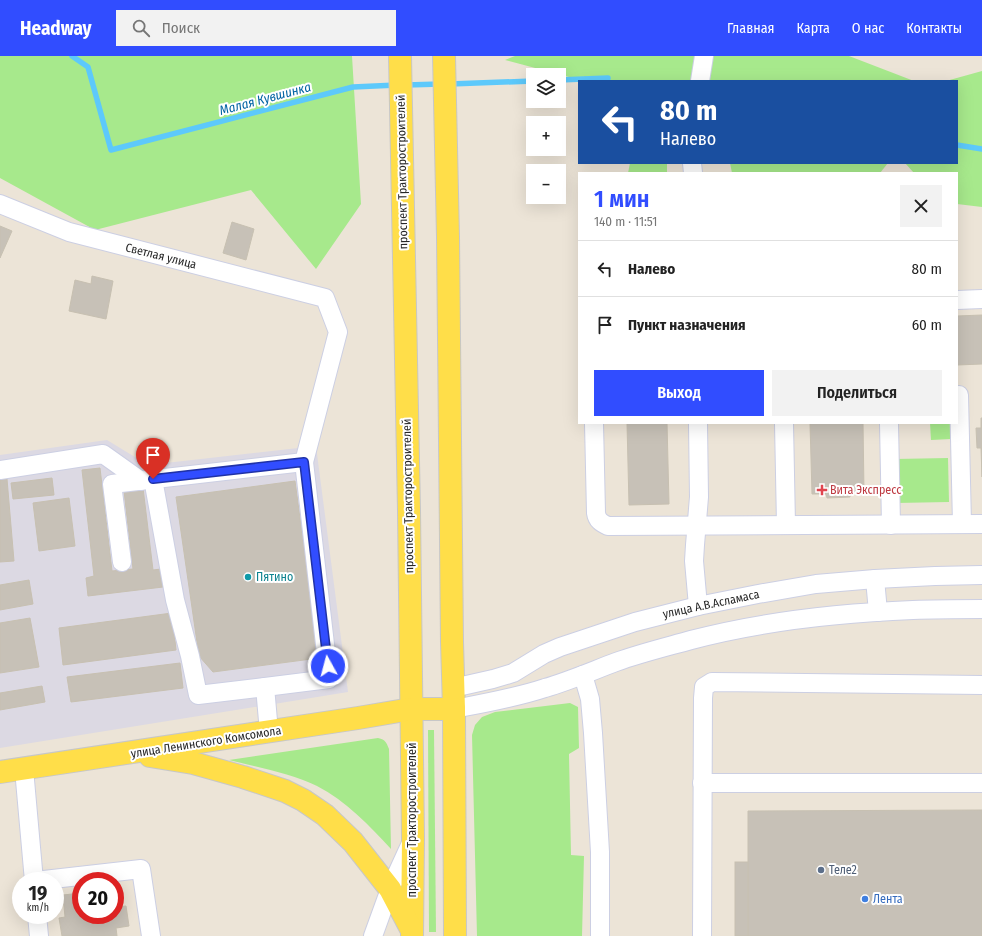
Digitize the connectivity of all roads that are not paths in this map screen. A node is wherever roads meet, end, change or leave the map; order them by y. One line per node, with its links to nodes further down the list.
1 (400, 56): 31 (main road, проспект Тракторостроителей)
2 (444, 56): 30 (main road)
3 (704, 56): 4 (street)
4 (700, 80)
5 (0, 204): 13 (street, Светлая улица)
6 (982, 299): 7 (street)
7 (958, 300)
8 (959, 396): 16 (street)
9 (594, 424): 18 (street)
10 (698, 424): 18 (street)
11 (784, 424): 19 (street)
12 (889, 424): 20 (street)
13 (304, 462): 15 (street); 29 (street)
14 (0, 470): 15 (street)
15 (147, 480): 21 (street); 29 (street)
16 (962, 524): 17 (street); 20 (street)
17 (982, 524)
18 (697, 525): 19 (street); 24 (street)
19 (786, 525): 20 (street)
20 (891, 525)
21 (122, 562)
22 (982, 576): 23 (street, улица А.В.Асламаса)
23 (875, 579): 24 (street, улица А.В.Асламаса); 26 (street)
24 (698, 606): 30 (street, улица А.В.Асламаса)
25 (982, 609): 26 (street)
26 (878, 612): 27 (street)
27 (583, 674): 32 (street); 49 (street)
28 (982, 685): 37 (street)
29 (265, 687): 33 (street)
30 (453, 688): 31 (main road); 32 (main road)
31 (411, 709): 32 (main road); 33 (main road, улица Ленинского Комсомола); 39 (main road, проспект Тракторостроителей)
32 (454, 709): 48 (main road)
33 (269, 732): 34 (main road, улица Ленинского Комсомола)
34 (133, 753): 35 (main road, улица Ленинского Комсомола); 42 (main road)
35 (24, 769): 36 (main road, улица Ленинского Комсомола); 40 (street)
36 (0, 772)
37 (702, 783): 38 (street); 50 (street)
38 (982, 783)
39 (413, 838): 42 (street); 44 (main road, проспект Тракторостроителей)
40 (33, 872)
41 (64, 878): 46 (street)
42 (390, 890): 44 (main road); 47 (street)
43 (38, 924): 45 (street)
44 (412, 933)
45 (39, 936)
46 (151, 936)
47 (373, 936)
48 (455, 936)
49 (600, 936)
50 (702, 936)

